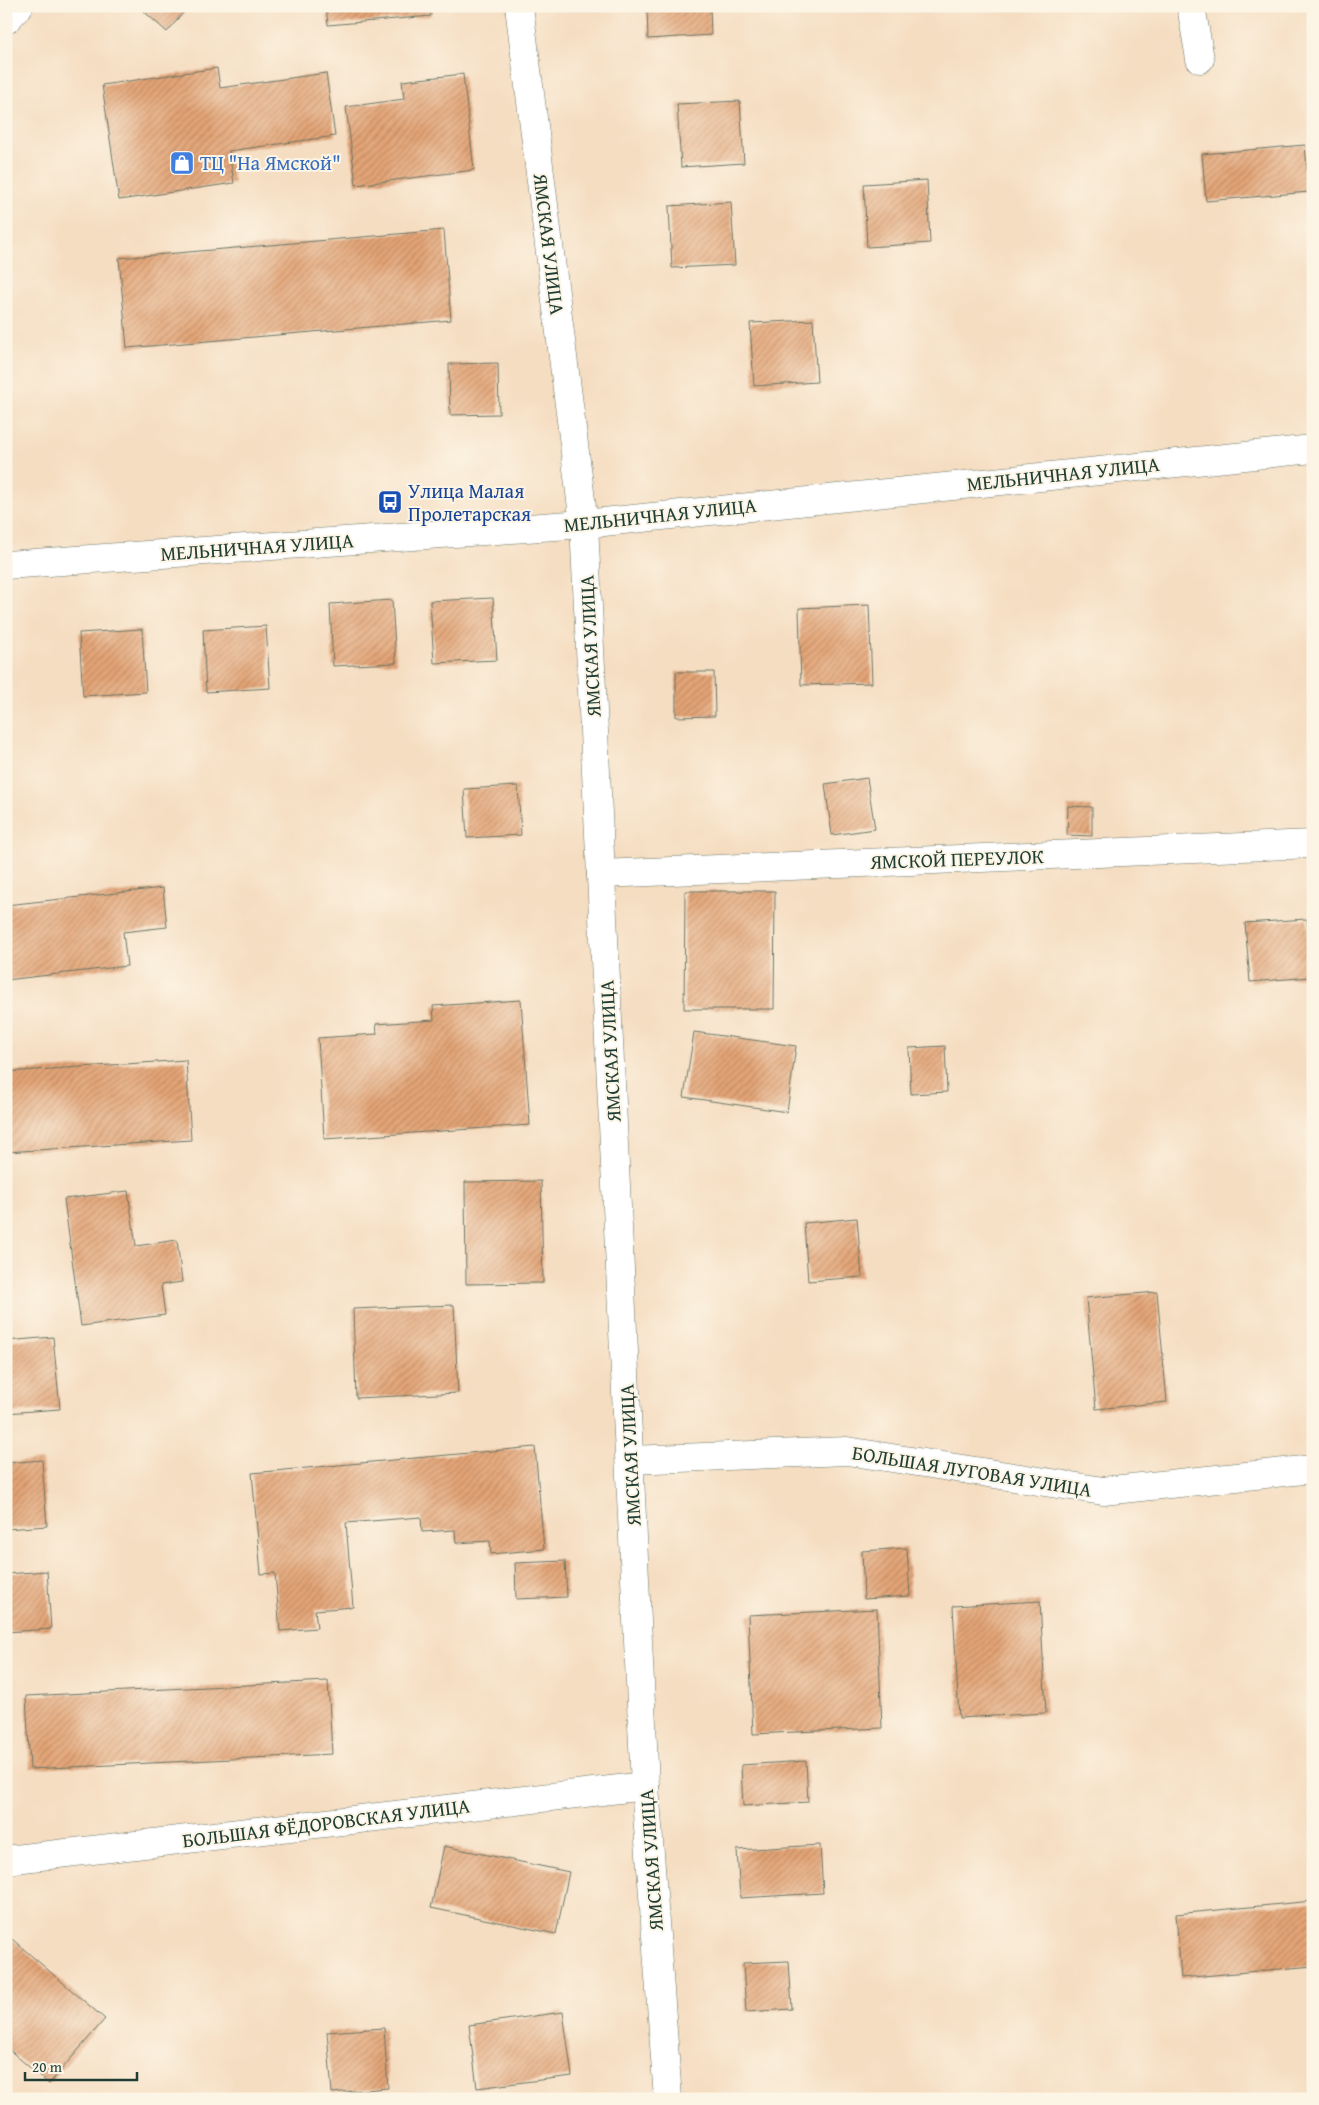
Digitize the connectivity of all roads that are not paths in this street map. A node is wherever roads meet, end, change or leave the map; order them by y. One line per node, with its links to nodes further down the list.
1 (19, 6): 4 (street)
2 (519, 6): 7 (street, ЯМСКАЯ УЛИЦА)
3 (1191, 6): 5 (street)
4 (6, 20)
5 (1200, 59)
6 (1313, 448): 7 (street, МЕЛЬНИЧНАЯ УЛИЦА)
7 (584, 524): 8 (street, МЕЛЬНИЧНАЯ УЛИЦА); 10 (street, ЯМСКАЯ УЛИЦА)
8 (6, 565)
9 (1313, 844): 10 (street, ЯМСКОЙ ПЕРЕУЛОК)
10 (601, 874): 11 (street, ЯМСКАЯ УЛИЦА)
11 (631, 1460): 12 (street, БОЛЬШАЯ ЛУГОВАЯ УЛИЦА); 13 (street, ЯМСКАЯ УЛИЦА)
12 (1313, 1469)
13 (646, 1786): 14 (street, БОЛЬШАЯ ФЁДОРОВСКАЯ УЛИЦА); 15 (street, ЯМСКАЯ УЛИЦА)
14 (6, 1860)
15 (668, 2099)

